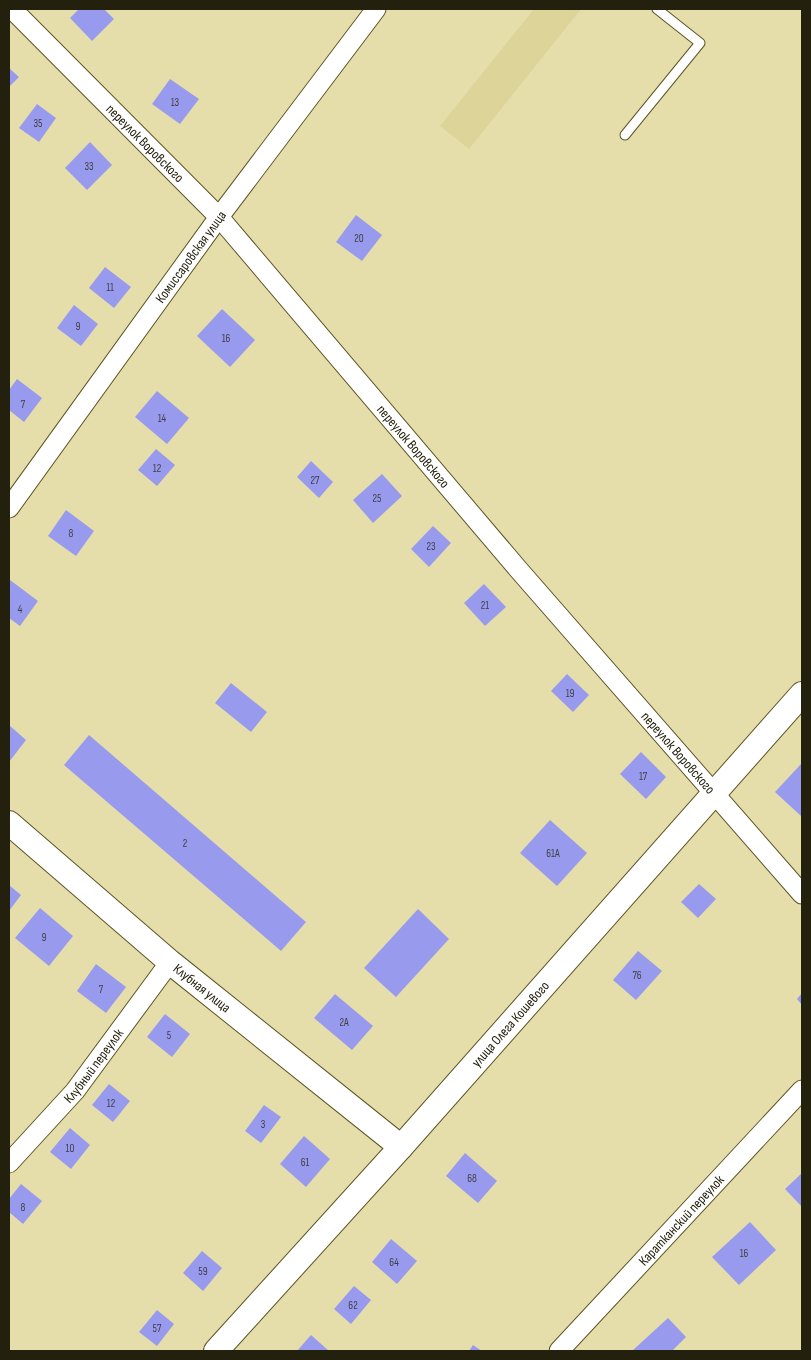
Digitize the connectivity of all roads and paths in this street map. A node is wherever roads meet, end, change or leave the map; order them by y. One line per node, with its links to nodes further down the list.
1 (12, 9): 5 (street, переулок Воровского)
2 (376, 9): 5 (street, Комиссаровская улица)
3 (657, 9): 4 (lane)
4 (625, 135)
5 (219, 217): 6 (street, Комиссаровская улица); 8 (street, переулок Воровского)
6 (9, 508)
7 (802, 694): 8 (street, улица Олега Кошевого)
8 (715, 793): 10 (street, переулок Воровского); 13 (street, улица Олега Кошевого)
9 (9, 823): 11 (street, Клубная улица)
10 (802, 894)
11 (170, 962): 13 (street, Клубная улица); 14 (street, Клубный переулок)
12 (802, 1090): 16 (street, Каратканский переулок)
13 (401, 1148): 15 (street, улица Олега Кошевого)
14 (9, 1163)
15 (216, 1351)
16 (559, 1351)

